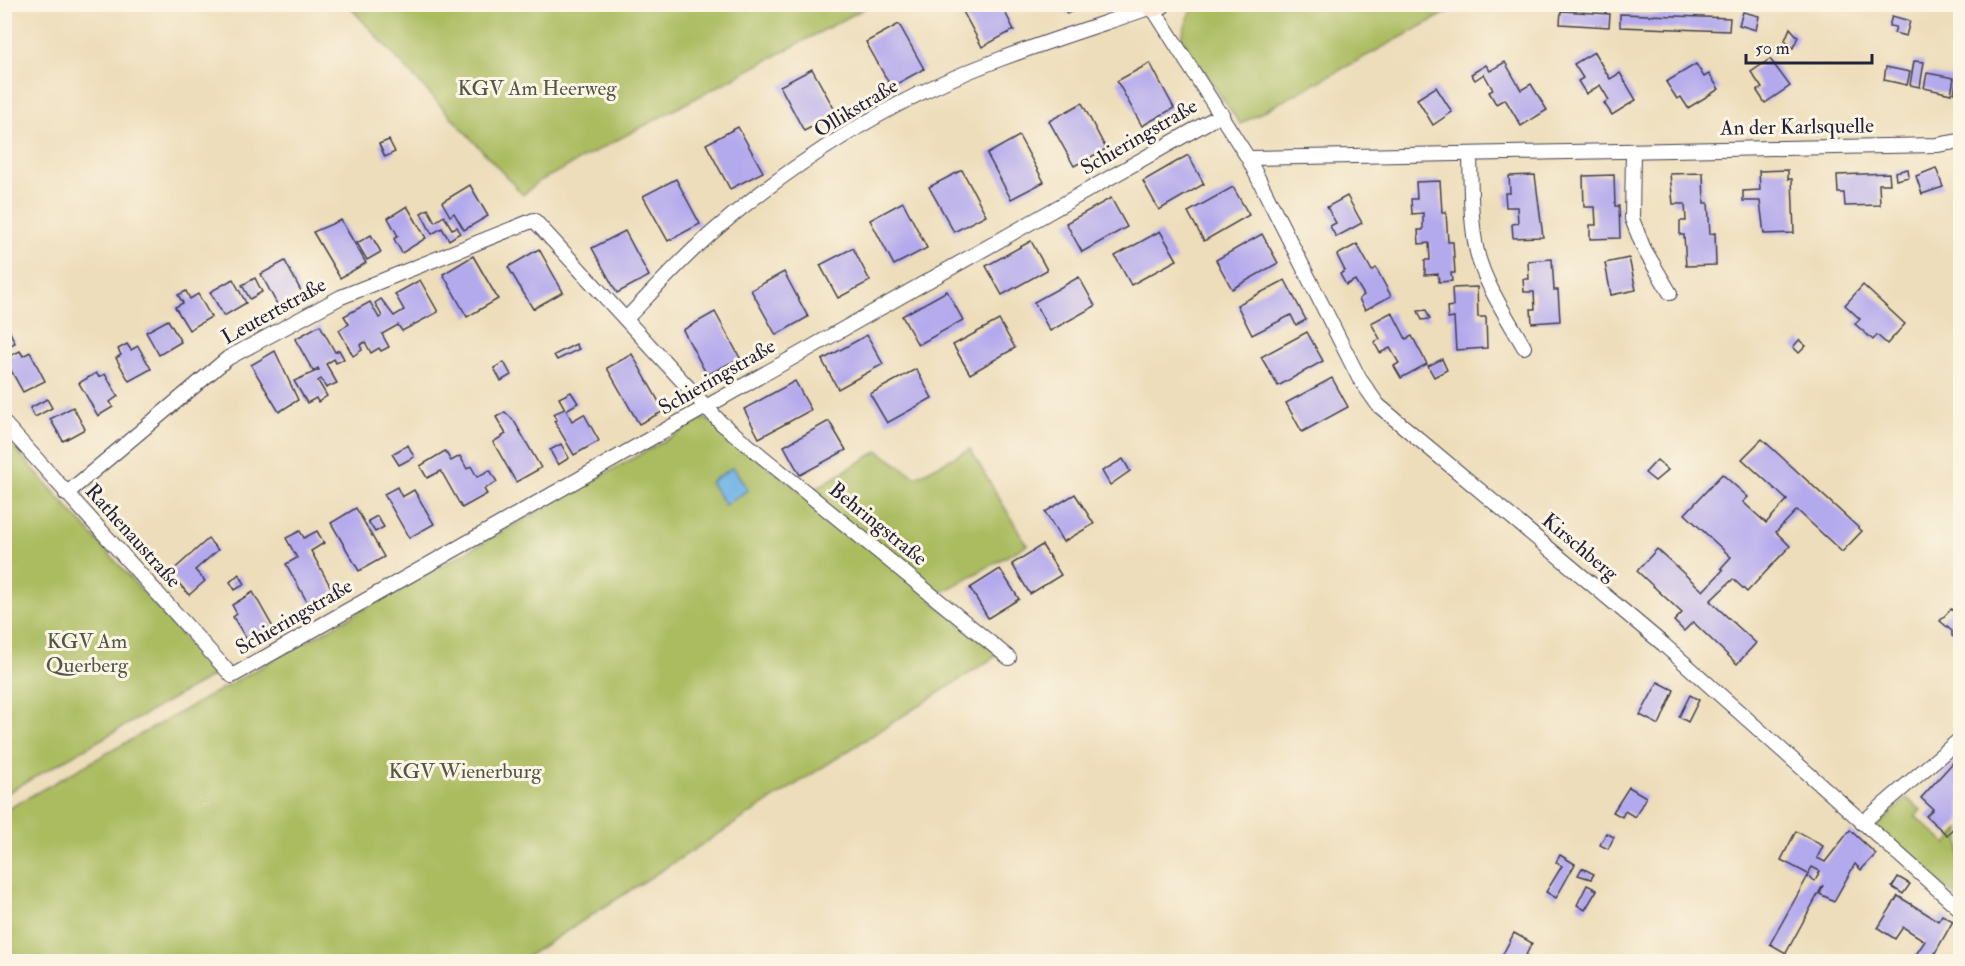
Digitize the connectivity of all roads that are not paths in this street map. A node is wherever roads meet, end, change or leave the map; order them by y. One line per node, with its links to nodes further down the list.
1 (1155, 5): 2 (street, Kirschberg); 8 (street, Ollikstraße)
2 (1222, 114): 6 (street, Kirschberg); 10 (street, Schieringstraße)
3 (1960, 141): 4 (street, An der Karlsquelle)
4 (1633, 152): 5 (street, An der Karlsquelle); 7 (street)
5 (1470, 155): 6 (street, An der Karlsquelle); 9 (street)
6 (1248, 158): 16 (street, Kirschberg)
7 (1670, 293)
8 (626, 319): 10 (street); 12 (street, Leutertstraße)
9 (1524, 347)
10 (706, 407): 13 (street, Behringstraße); 14 (street, Schieringstraße)
11 (4, 423): 12 (street, Rathenaustraße)
12 (66, 494): 14 (street, Rathenaustraße)
13 (1008, 658)
14 (232, 676)
15 (1960, 739): 16 (street)
16 (1862, 823): 17 (street, Kirschberg)
17 (1960, 909)

